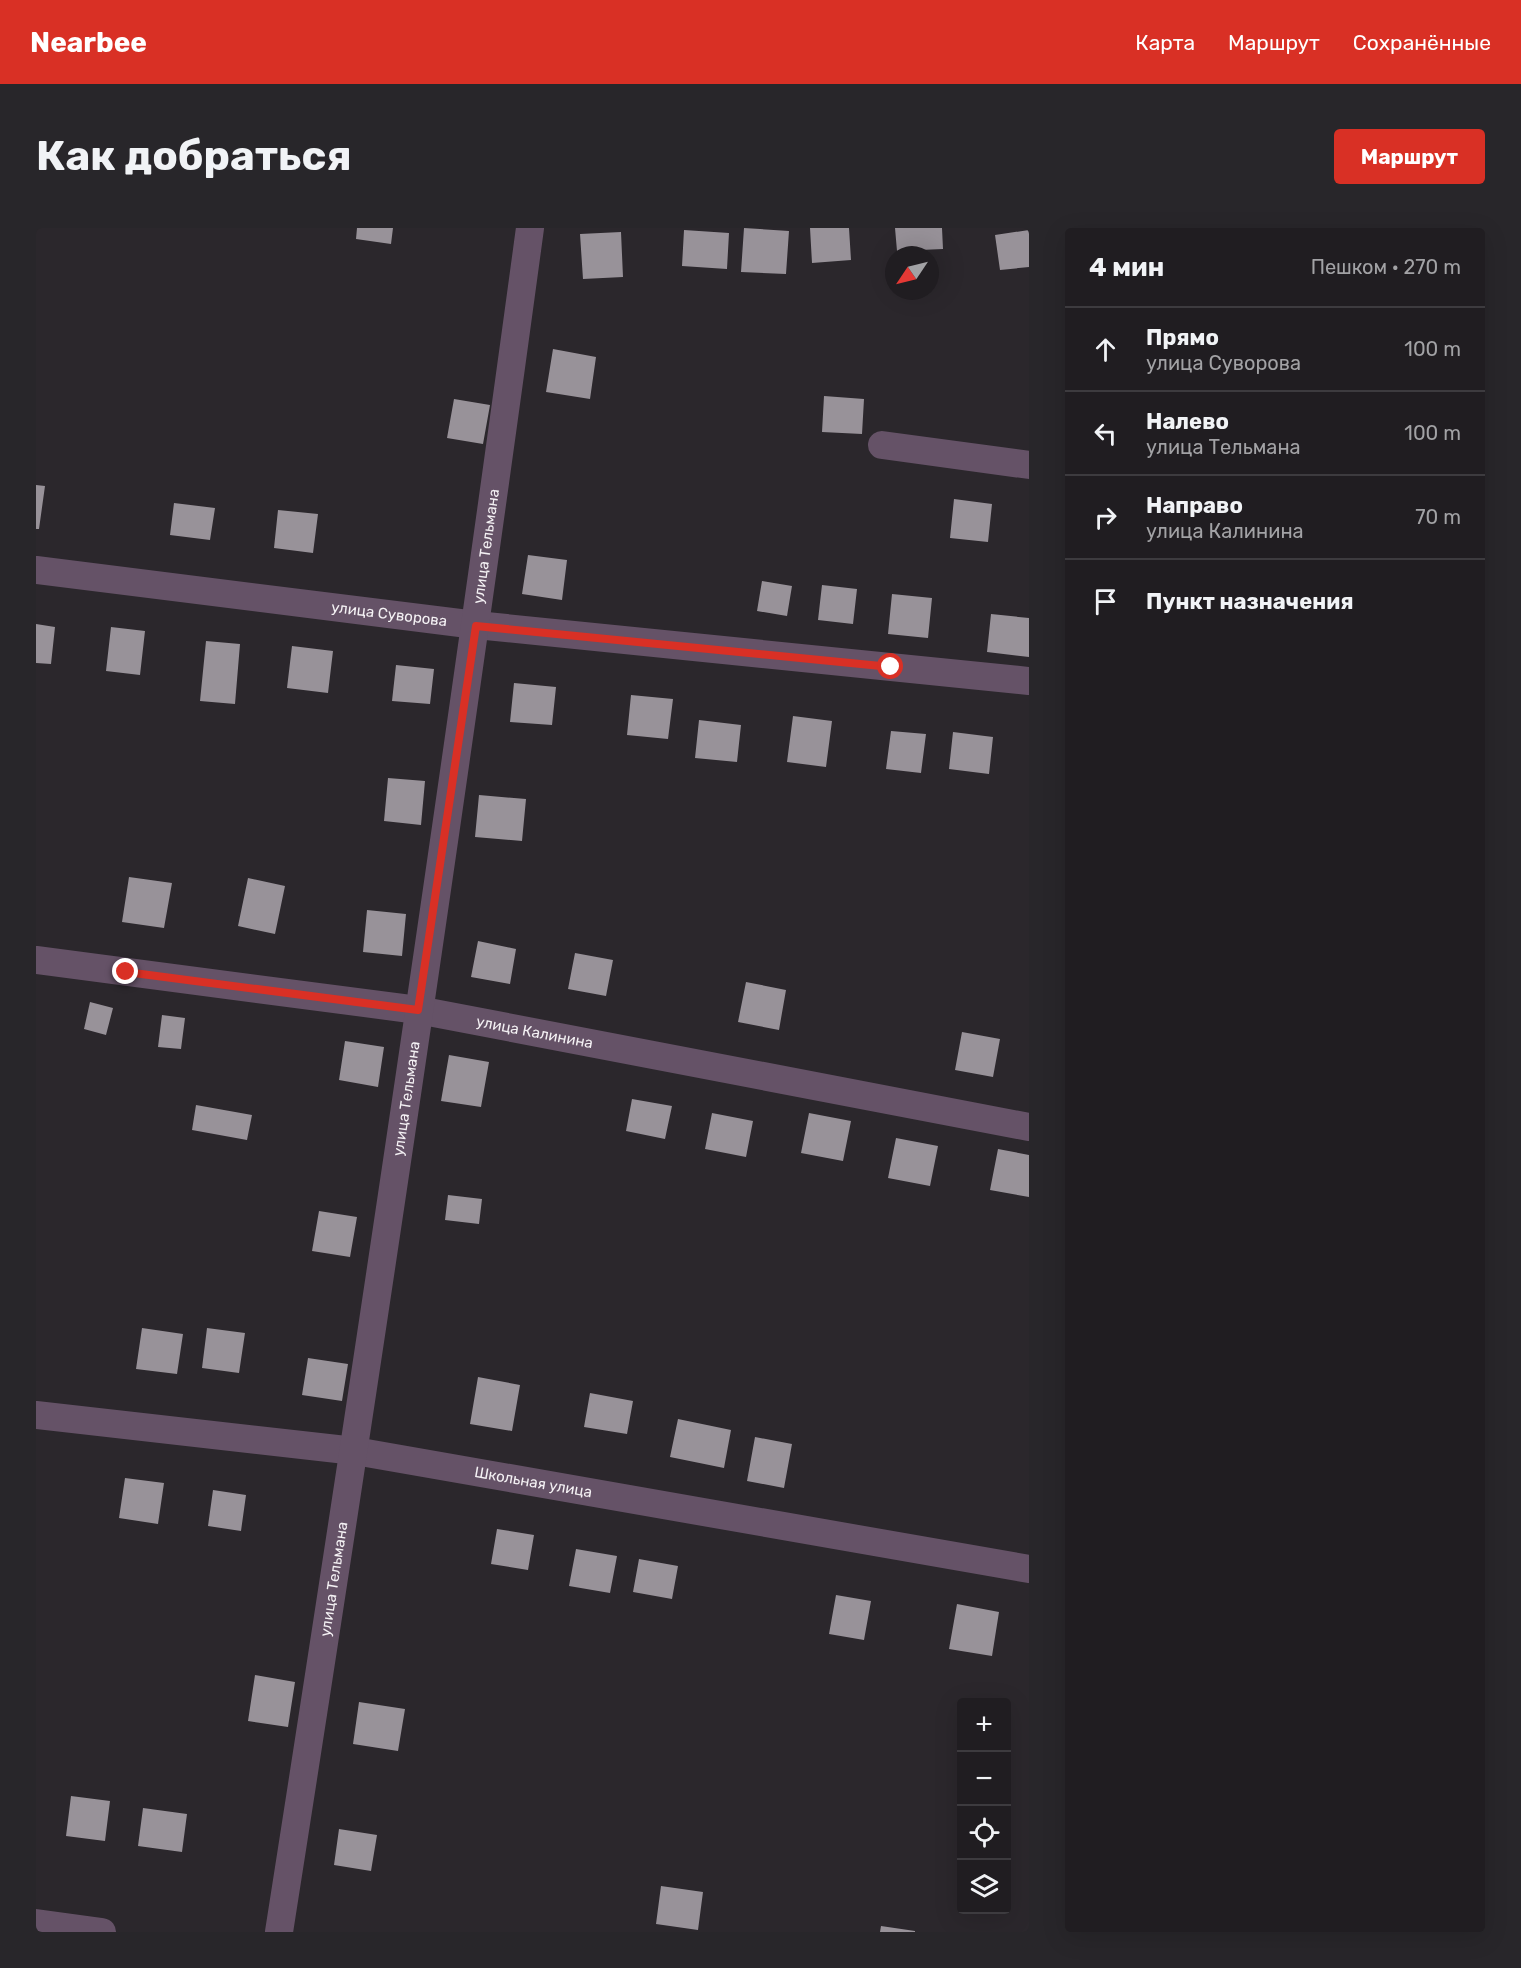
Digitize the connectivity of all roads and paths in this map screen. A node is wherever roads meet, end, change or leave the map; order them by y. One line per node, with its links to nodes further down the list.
1 (530, 228): 5 (street, улица Тельмана)
2 (882, 445): 3 (street)
3 (1029, 465)
4 (36, 570): 5 (street, улица Суворова)
5 (476, 626): 6 (street, улица Суворова); 8 (street, улица Тельмана)
6 (1029, 681)
7 (36, 960): 8 (street, улица Калинина)
8 (418, 1010): 9 (street, улица Калинина); 11 (street, улица Тельмана)
9 (1029, 1127)
10 (36, 1414): 11 (street, Школьная улица)
11 (355, 1451): 12 (street, Школьная улица); 15 (street, улица Тельмана)
12 (1029, 1569)
13 (36, 1923): 14 (street)
14 (102, 1932)
15 (279, 1932)

